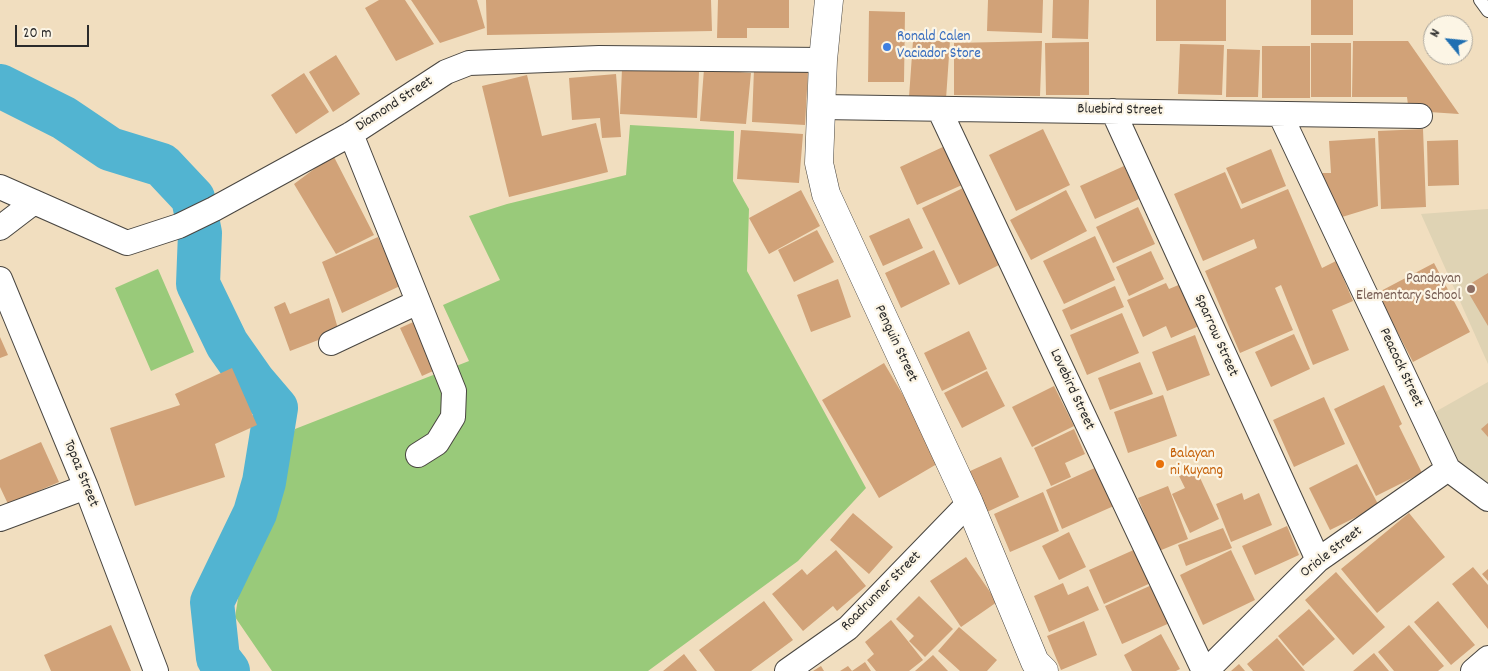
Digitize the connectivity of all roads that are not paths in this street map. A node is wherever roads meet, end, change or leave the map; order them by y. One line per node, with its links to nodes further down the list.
1 (829, 0): 4 (street, Penguin Street)
2 (1480, 0): 3 (lane)
3 (1488, 11)
4 (824, 60): 5 (street, Penguin Street); 10 (street, Diamond Street)
5 (821, 107): 6 (street, Bluebird Street); 21 (street, Penguin Street)
6 (939, 108): 7 (street, Bluebird Street); 28 (street, Lovebird Street)
7 (1113, 111): 8 (street, Bluebird Street); 23 (street, Sparrow Street)
8 (1280, 114): 9 (street, Bluebird Street); 18 (street, Peacock Street)
9 (1420, 116)
10 (351, 134): 12 (street, Diamond Street); 15 (street)
11 (0, 187): 12 (street, Diamond Street)
12 (34, 202): 13 (street)
13 (0, 228)
14 (0, 279): 19 (street, Topaz Street)
15 (418, 302): 16 (street); 17 (street)
16 (331, 343)
17 (418, 455)
18 (1448, 469): 20 (street, Peacock Street); 23 (street, Oriole Street)
19 (86, 487): 22 (street); 26 (street, Topaz Street)
20 (1488, 499)
21 (969, 503): 25 (street, Penguin Street); 27 (street, Roadrunner Street)
22 (0, 519)
23 (1318, 560): 28 (street, Oriole Street)
24 (1488, 658): 29 (street)
25 (1035, 668)
26 (156, 671)
27 (787, 671)
28 (1205, 671)
29 (1473, 671)

